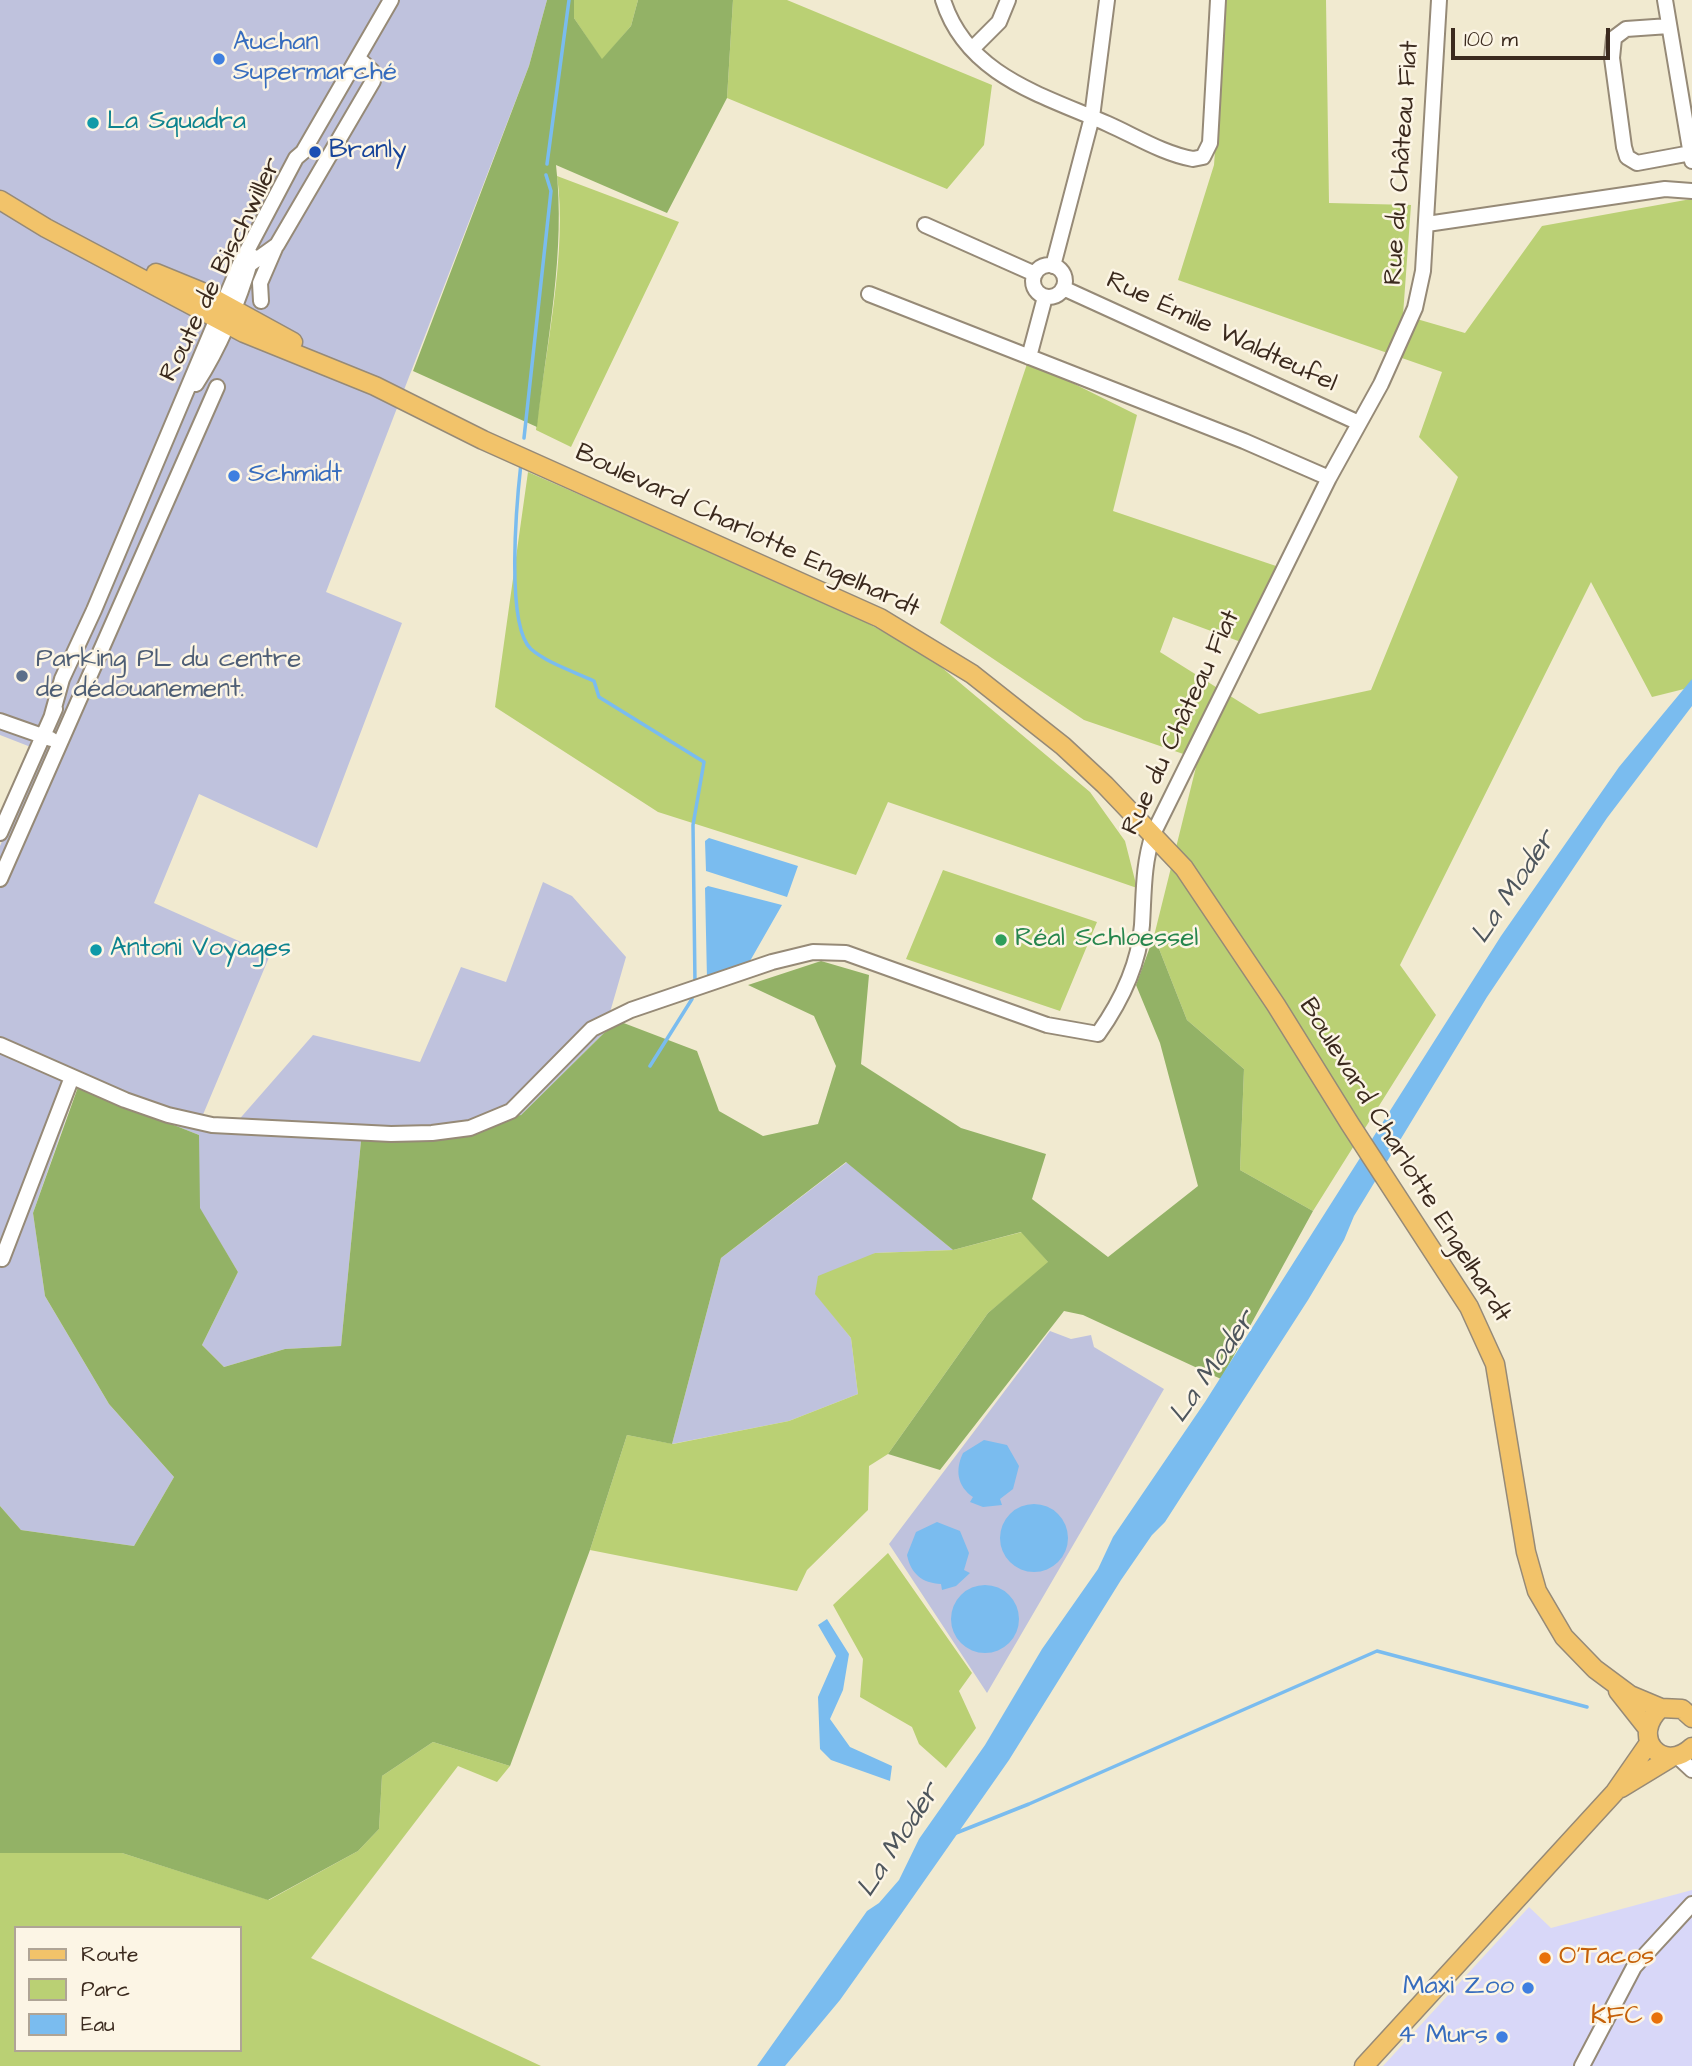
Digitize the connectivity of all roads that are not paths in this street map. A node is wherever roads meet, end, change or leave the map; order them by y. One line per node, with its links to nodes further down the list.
1 (391, 0): 10 (street, Route de Bischwiller)
2 (397, 0): 10 (street, Route de Bischwiller)
3 (943, 0): 11 (street)
4 (1008, 0): 11 (street)
5 (1107, 0): 13 (street)
6 (1218, 0): 13 (street)
7 (1439, 0): 18 (street, Rue du Château Fiat)
8 (1665, 0): 9 (street)
9 (1669, 26): 15 (street); 15 (street)
10 (372, 37): 12 (street, Route de Bischwiller)
11 (972, 49): 13 (street)
12 (359, 59): 14 (street, Route de Bischwiller); 20 (street, Route de Bischwiller)
13 (1092, 117): 22 (street)
14 (303, 152): 21 (street, Route de Bischwiller); 28 (street, Route de Bischwiller)
15 (1691, 158)
16 (1692, 191): 18 (street)
17 (0, 200): 28 (main road, Boulevard Charlotte Engelhardt)
18 (1427, 224): 34 (street, Rue du Château Fiat)
19 (925, 225): 23 (street)
20 (277, 245): 21 (street); 27 (street, Route de Bischwiller)
21 (249, 265): 28 (street, Route de Bischwiller)
22 (1054, 266): 23 (street); 24 (street)
23 (1035, 274): 26 (street)
24 (1063, 288): 26 (street); 34 (street, Rue Émile Waldteufel)
25 (869, 294): 29 (street)
26 (1045, 297): 29 (street)
27 (261, 301)
28 (225, 313): 30 (street, Route de Bischwiller); 32 (street, Route de Bischwiller); 40 (main road, Boulevard Charlotte Engelhardt)
29 (1029, 357): 35 (street)
30 (203, 373): 32 (street, Route de Bischwiller); 33 (street)
31 (217, 387): 33 (street)
32 (181, 408): 37 (street, Route de Bischwiller)
33 (202, 421): 38 (street)
34 (1359, 423): 35 (street, Rue du Château Fiat)
35 (1329, 478): 40 (street, Rue du Château Fiat)
36 (0, 721): 37 (street)
37 (43, 736): 38 (street); 39 (street, Route de Bischwiller)
38 (60, 743): 41 (street)
39 (0, 833)
40 (1153, 834): 43 (street, Rue du Château Fiat); 45 (main road, Boulevard Charlotte Engelhardt)
41 (0, 879)
42 (0, 1045): 43 (street, Rue du Château Fiat)
43 (72, 1077): 44 (street)
44 (2, 1259)
45 (1609, 1681): 47 (main road, Boulevard Charlotte Engelhardt); 49 (main road, Boulevard Charlotte Engelhardt)
46 (1692, 1698): 47 (main road)
47 (1668, 1708): 48 (main road, Boulevard Charlotte Engelhardt); 49 (main road)
48 (1692, 1718)
49 (1648, 1736): 50 (main road, Boulevard Charlotte Engelhardt); 52 (main road)
50 (1681, 1754): 51 (street); 52 (main road)
51 (1692, 1770)
52 (1615, 1792): 54 (main road)
53 (1692, 1904): 55 (street)
54 (1364, 2066)
55 (1582, 2066)

